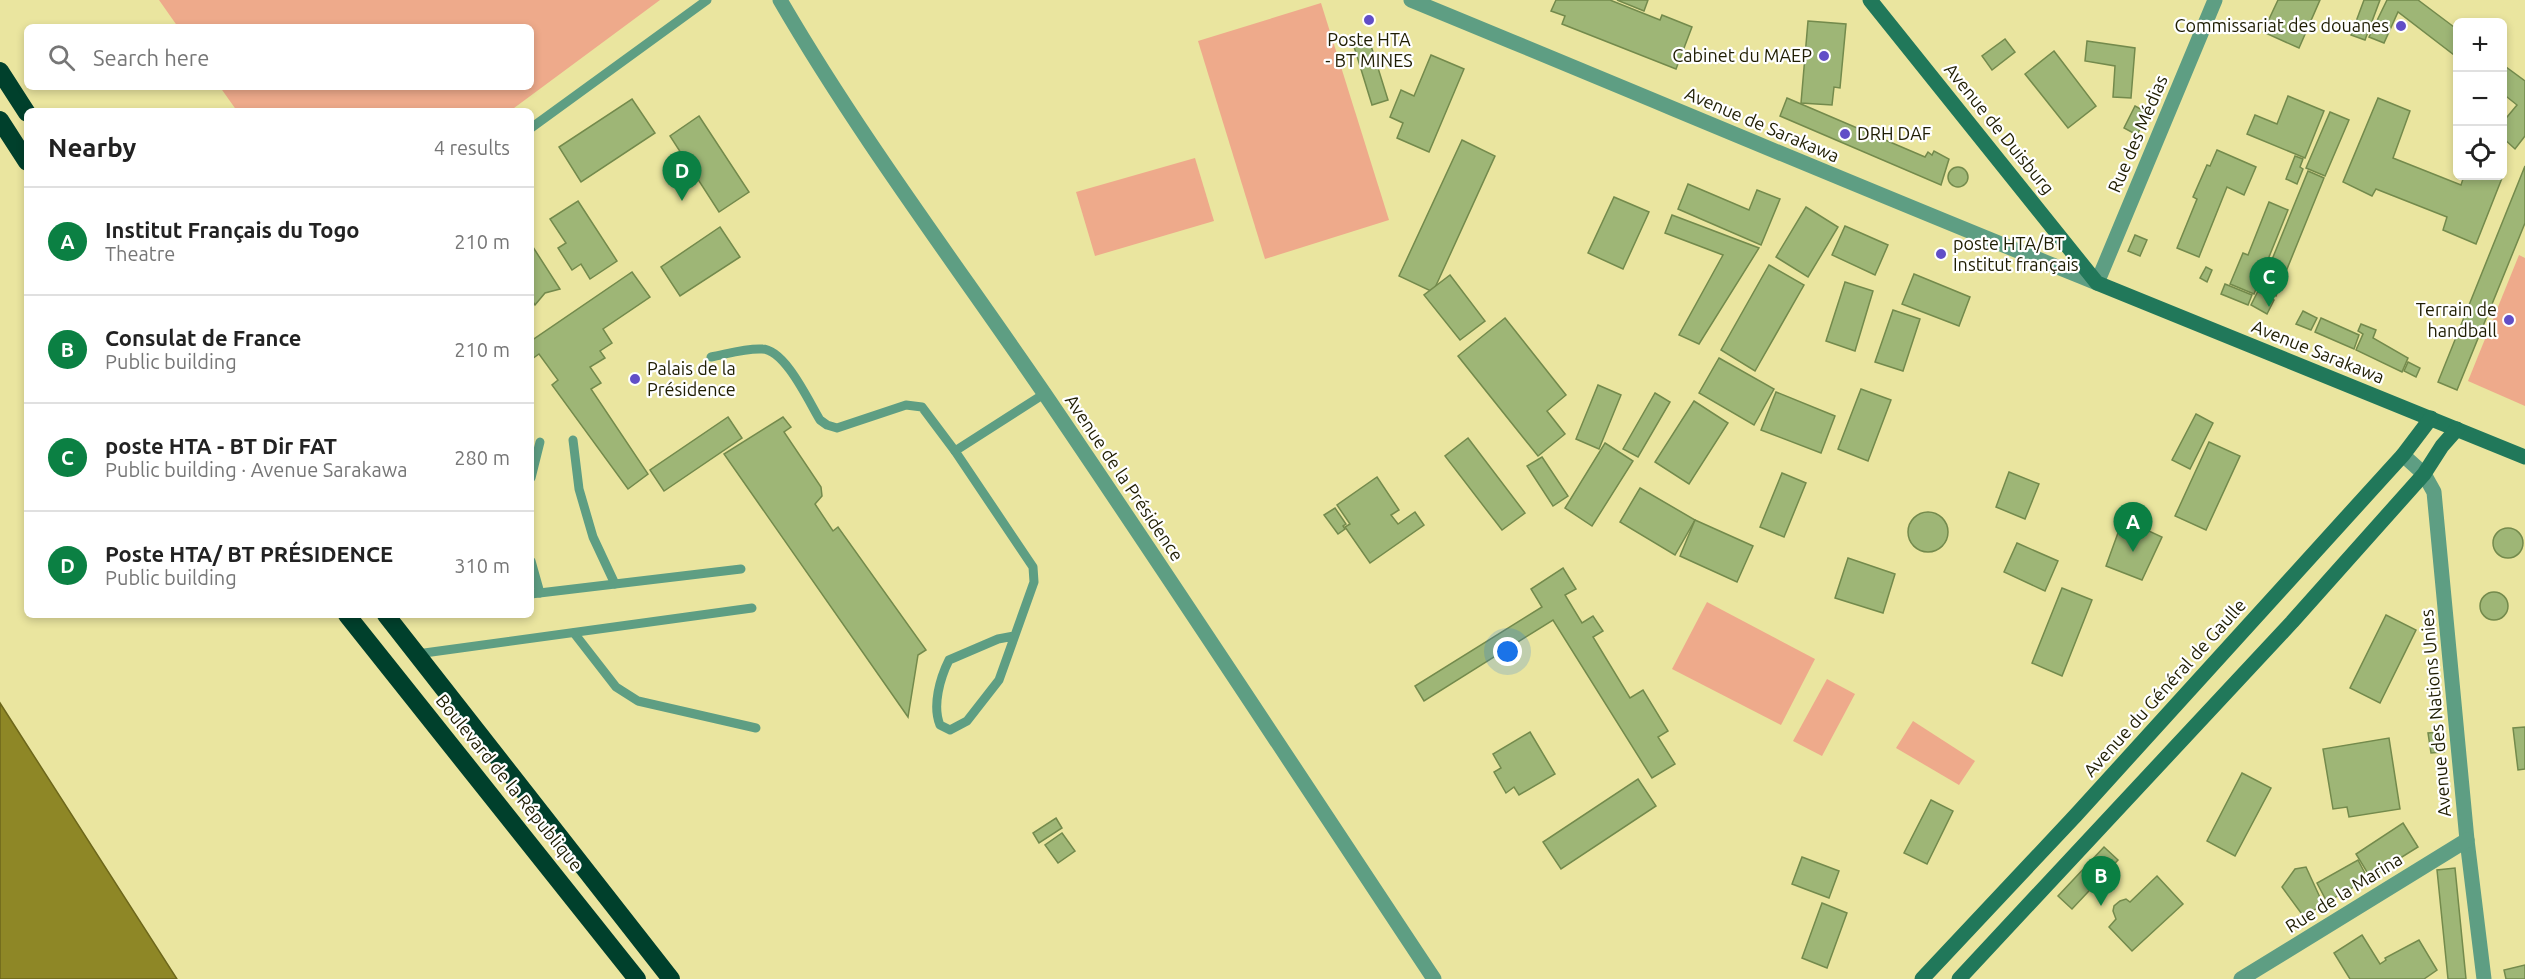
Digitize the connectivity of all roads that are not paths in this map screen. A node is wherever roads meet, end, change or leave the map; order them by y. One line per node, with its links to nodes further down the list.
1 (707, 0): 9 (lane)
2 (780, 0): 13 (street, Avenue de la Présidence)
3 (1411, 0): 11 (street, Avenue de Sarakawa)
4 (1870, 0): 11 (street, Avenue de Duisburg)
5 (2215, 0): 11 (street, Rue des Médias)
6 (0, 71): 7 (highway)
7 (24, 108)
8 (0, 120): 10 (highway)
9 (534, 126)
10 (24, 157)
11 (2097, 283): 14 (street, Avenue Sarakawa)
12 (711, 357): 18 (lane)
13 (1044, 394): 18 (lane); 40 (street, Avenue de la Présidence)
14 (2431, 418): 15 (street, Avenue Sarakawa); 19 (street, Avenue du Général de Gaulle)
15 (2457, 429): 20 (street, Avenue Sarakawa); 22 (street)
16 (573, 440): 24 (lane)
17 (540, 442): 21 (lane)
18 (955, 451): 30 (lane)
19 (2403, 455): 22 (street, Avenue des Nations Unies); 33 (street, Avenue du Général de Gaulle)
20 (2525, 457)
21 (534, 466)
22 (2424, 474): 34 (street); 35 (street, Avenue des Nations Unies)
23 (741, 568): 24 (lane)
24 (615, 584): 25 (lane)
25 (535, 593)
26 (752, 608): 29 (lane)
27 (349, 618): 38 (highway, Boulevard de la République)
28 (388, 618): 31 (highway, Boulevard de la République)
29 (574, 633): 31 (lane); 32 (lane)
30 (1014, 636): 30 (lane)
31 (417, 654): 39 (highway, Boulevard de la République)
32 (756, 728)
33 (2076, 815): 34 (street); 36 (street, Avenue du Général de Gaulle)
34 (2097, 831): 37 (street)
35 (2467, 840): 43 (street, Rue de la Marina); 44 (street, Avenue des Nations Unies)
36 (2039, 854): 37 (street); 41 (street, Avenue du Général de Gaulle)
37 (2060, 871): 42 (street)
38 (637, 979)
39 (671, 979)
40 (1434, 979)
41 (1922, 979)
42 (1959, 979)
43 (2241, 979)
44 (2484, 979)

